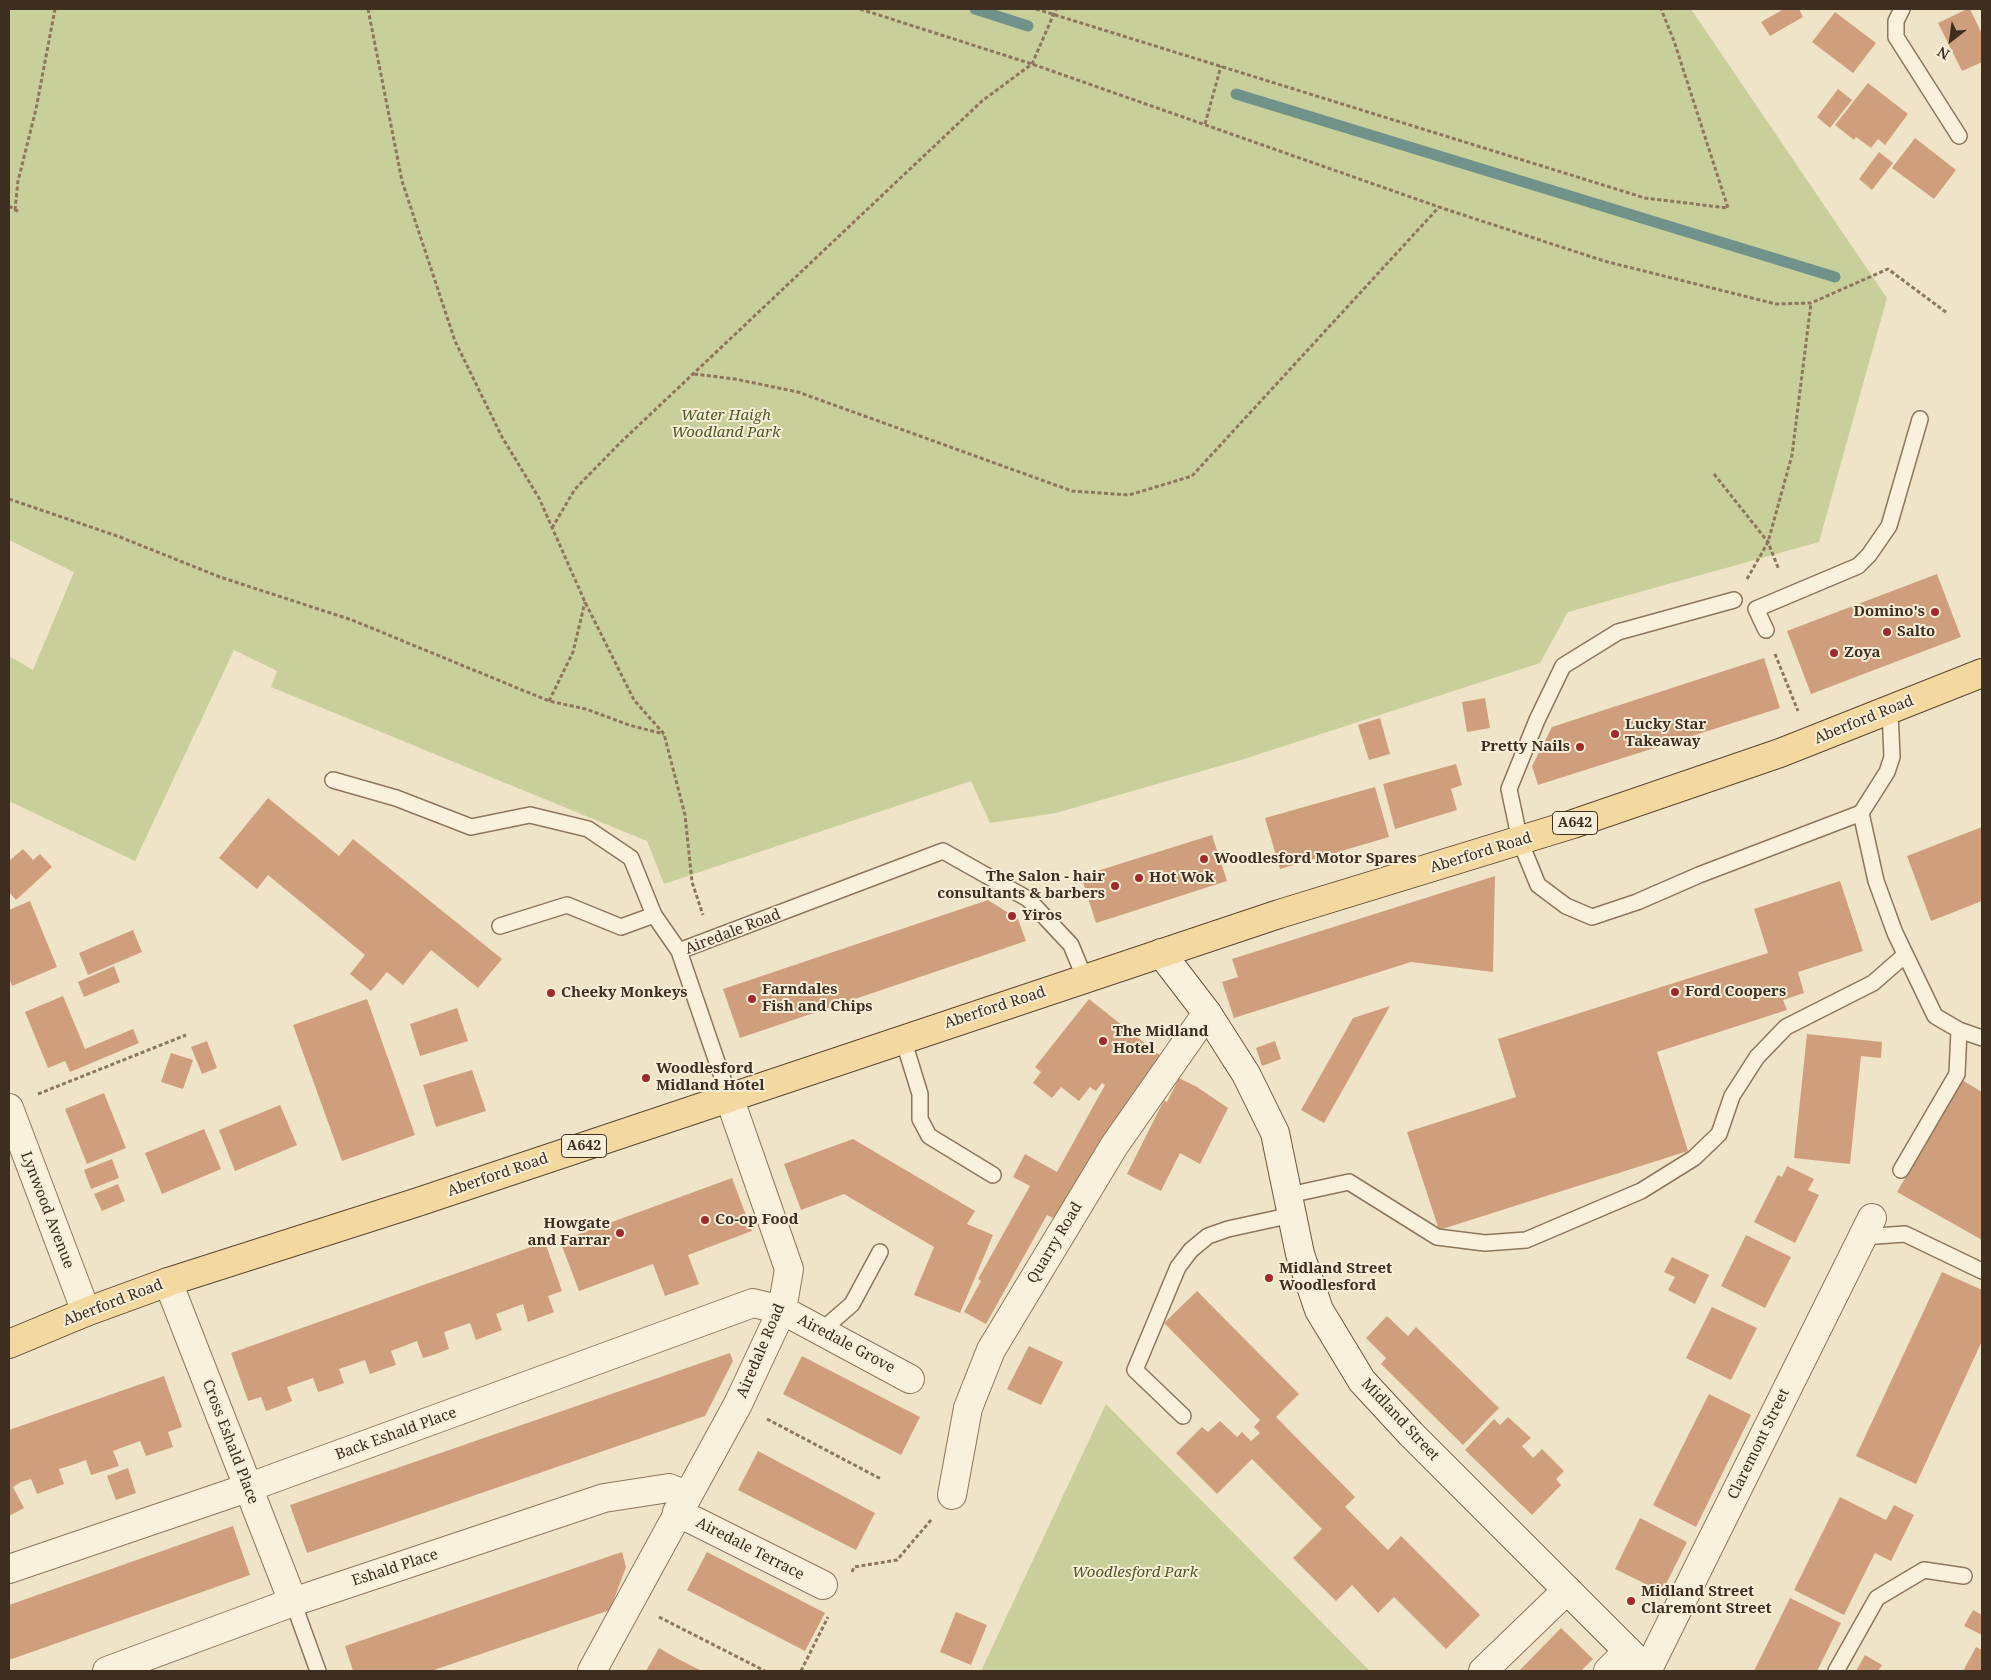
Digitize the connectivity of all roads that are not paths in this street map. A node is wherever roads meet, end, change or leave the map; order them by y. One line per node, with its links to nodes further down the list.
1 (1902, 9): 2 (lane)
2 (1960, 136)
3 (1920, 419): 5 (lane)
4 (1734, 600): 10 (lane)
5 (1766, 630)
6 (1982, 673): 7 (main road, Aberford Road / A642)
7 (1890, 710): 9 (lane); 10 (main road, Aberford Road / A642)
8 (334, 780): 11 (lane)
9 (1861, 813): 10 (lane); 15 (lane)
10 (1520, 841): 14 (main road, Aberford Road / A642)
11 (654, 915): 12 (lane); 13 (lane)
12 (500, 926)
13 (679, 951): 16 (lane, Airedale Road); 21 (lane, Airedale Road)
14 (1161, 954): 16 (main road, Aberford Road / A642); 17 (street, Midland Street)
15 (1905, 955): 18 (lane); 25 (lane)
16 (1085, 979): 20 (main road, Aberford Road / A642)
17 (1207, 1013): 25 (street, Midland Street); 37 (street, Quarry Road)
18 (1959, 1030): 19 (lane); 23 (lane)
19 (1982, 1038)
20 (902, 1039): 21 (main road, Aberford Road / A642); 24 (lane)
21 (729, 1097): 29 (main road, Aberford Road / A642); 30 (street, Airedale Road)
22 (9, 1108): 31 (street, Lynwood Avenue)
23 (1901, 1170)
24 (993, 1175)
25 (1291, 1205): 35 (lane); 42 (street, Midland Street)
26 (1867, 1227): 28 (lane); 50 (street, Claremont Street)
27 (880, 1252): 32 (lane)
28 (1982, 1271)
29 (168, 1282): 31 (main road, Aberford Road / A642); 36 (street, Cross Eshald Place)
30 (782, 1310): 32 (street, Airedale Grove); 36 (street, Back Eshald Place); 38 (street, Airedale Road)
31 (86, 1312): 33 (main road, Aberford Road / A642)
32 (821, 1331): 34 (street, Airedale Grove)
33 (9, 1344)
34 (910, 1378)
35 (1183, 1416)
36 (247, 1488): 39 (street, Back Eshald Place); 43 (street, Cross Eshald Place)
37 (952, 1495)
38 (682, 1504): 41 (street, Airedale Terrace); 43 (street, Eshald Place); 47 (street, Airedale Road)
39 (9, 1569)
40 (1964, 1576): 51 (lane)
41 (823, 1585)
42 (1567, 1590): 44 (street, Midland Street); 48 (street)
43 (293, 1602): 45 (street, Eshald Place); 46 (lane)
44 (1628, 1651): 49 (street); 50 (street, Midland Street)
45 (107, 1671)
46 (318, 1671)
47 (592, 1671)
48 (1483, 1671)
49 (1608, 1671)
50 (1648, 1671)
51 (1836, 1671)

